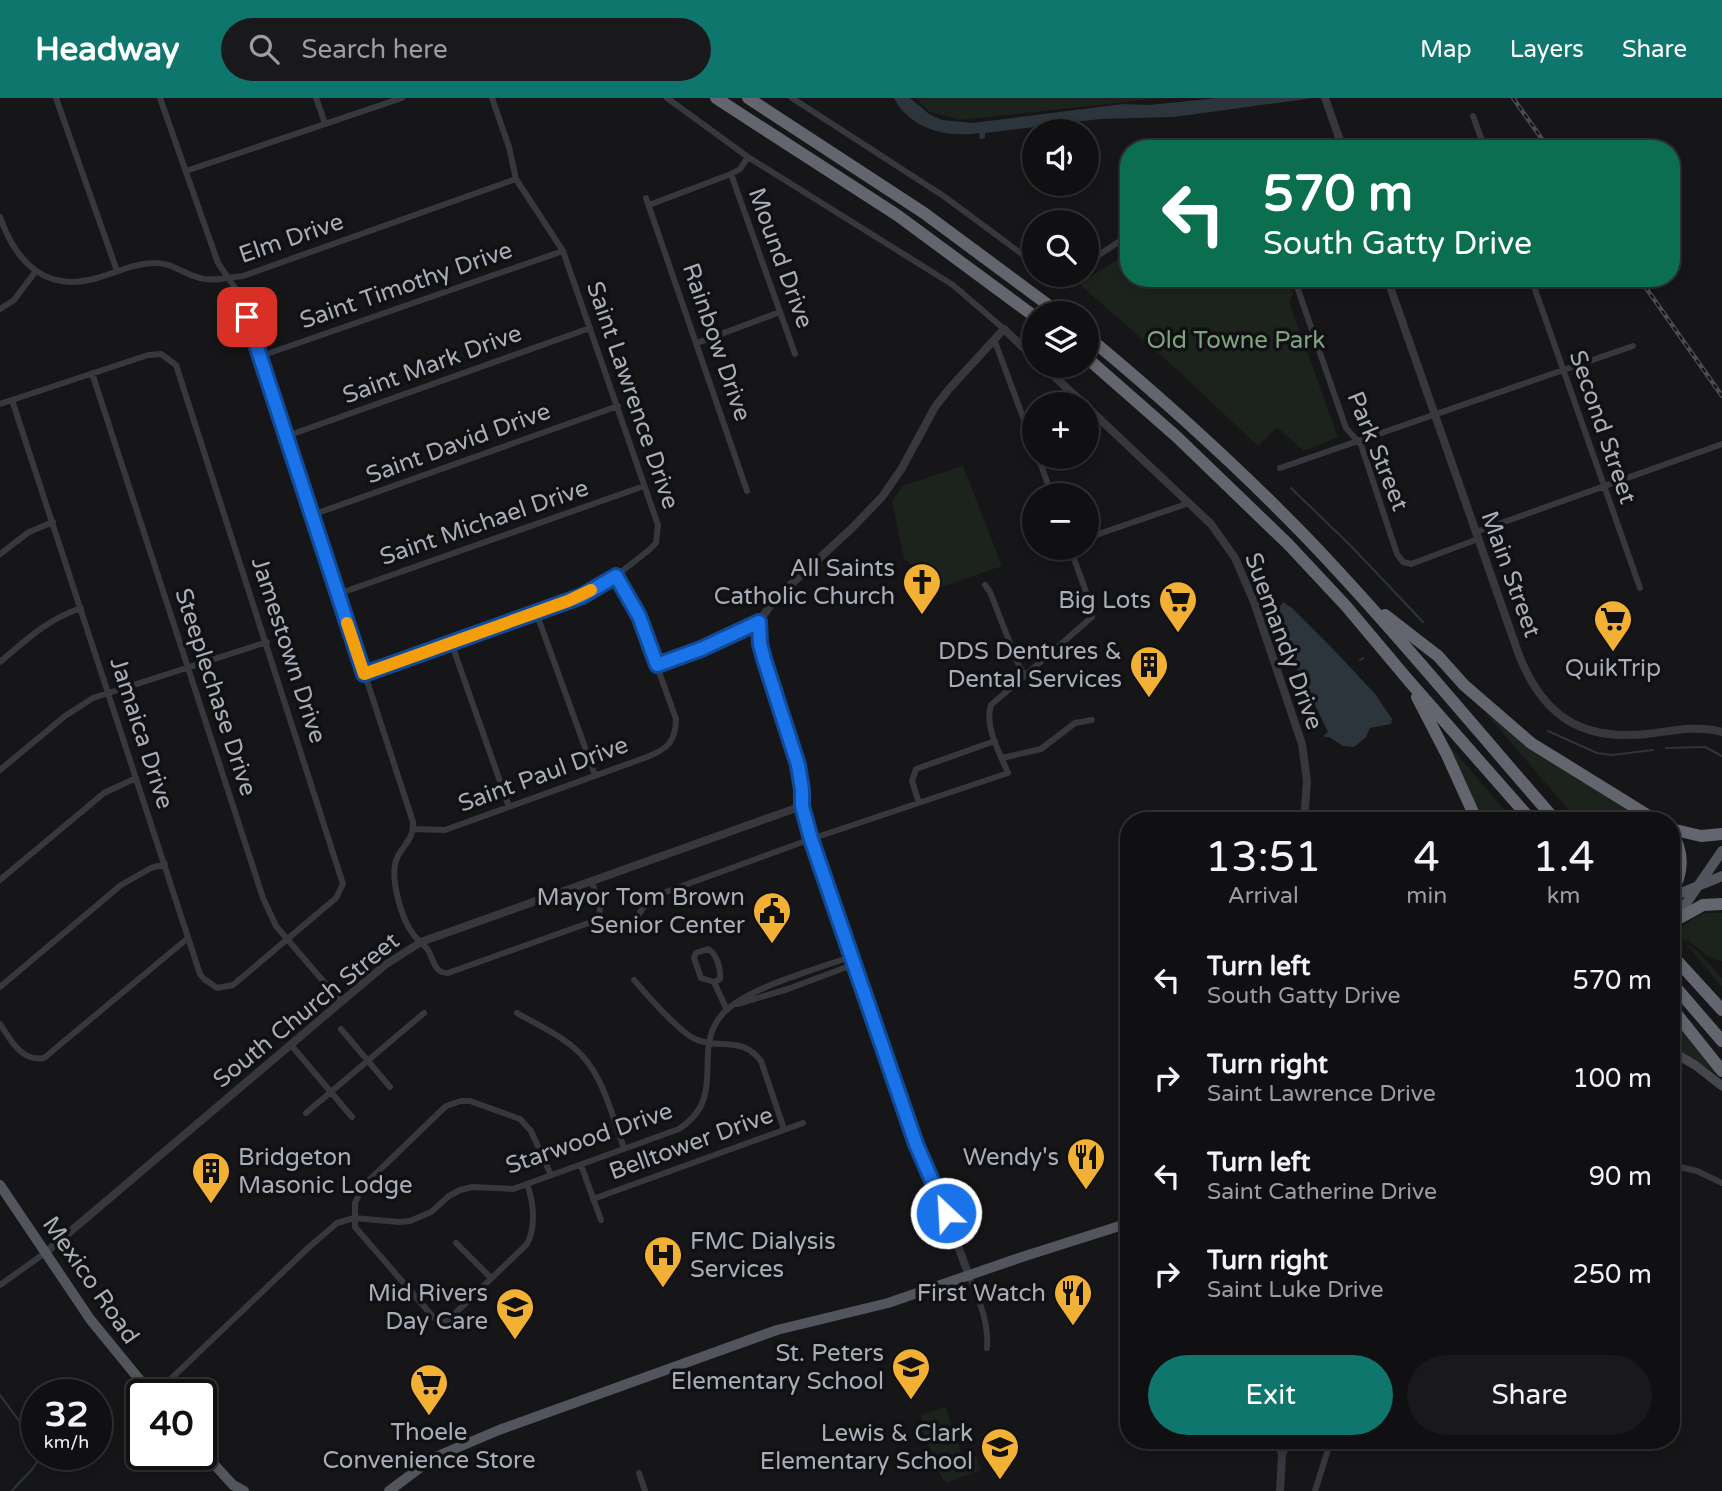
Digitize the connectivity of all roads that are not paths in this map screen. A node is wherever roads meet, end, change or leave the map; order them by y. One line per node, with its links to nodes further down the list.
1 (56, 98): 27 (street)
2 (160, 98): 16 (street)
3 (316, 98): 12 (street)
4 (402, 98): 12 (street)
5 (492, 98): 18 (street)
6 (667, 98): 15 (street)
7 (716, 98): 33 (highway)
8 (748, 98): 32 (highway)
9 (792, 98): 24 (street)
10 (1325, 98): 13 (street)
11 (1473, 116): 14 (street)
12 (324, 123): 16 (street)
13 (1340, 140)
14 (1482, 140)
15 (748, 157): 17 (street); 37 (street)
16 (186, 170): 28 (street)
17 (731, 174): 20 (street); 35 (street, Mound Drive)
18 (516, 179): 23 (street, Saint Lawrence Drive); 28 (street, Elm Drive)
19 (646, 198): 20 (street, Rainbow Drive)
20 (649, 205): 39 (street, Rainbow Drive)
21 (0, 218): 26 (street)
22 (1120, 240): 25 (street)
23 (563, 251): 36 (street, Saint Lawrence Drive); 44 (street, Saint Timothy Drive)
24 (1022, 254)
25 (1099, 255)
26 (36, 271): 27 (street, Elm Drive); 34 (street)
27 (117, 271): 28 (street, Elm Drive)
28 (227, 278): 44 (street)
29 (1297, 287): 57 (street, Park Street)
30 (1390, 287): 53 (street, Main Street)
31 (1534, 287): 46 (street, Second Street)
32 (1043, 301)
33 (1022, 307)
34 (0, 309)
35 (780, 312): 39 (street); 43 (street, Mound Drive)
36 (590, 328): 52 (street, Saint Lawrence Drive); 56 (street, Saint Mark Drive)
37 (1004, 329): 38 (street); 40 (street)
38 (994, 339): 54 (street); 77 (street)
39 (697, 343): 62 (street, Rainbow Drive)
40 (1022, 346)
41 (1099, 346): 74 (highway)
42 (1633, 346): 46 (street)
43 (795, 354)
44 (261, 356): 56 (street)
45 (1099, 369): 85 (highway)
46 (1563, 372): 53 (street); 61 (street, Second Street)
47 (92, 373): 50 (street); 78 (street, Jamestown Drive); 82 (street, Steeplechase Drive)
48 (1056, 378): 49 (street, Suemandy Drive)
49 (1070, 392)
50 (12, 400): 51 (street); 65 (street, Jamaica Drive)
51 (0, 404)
52 (618, 406): 60 (street, Saint Lawrence Drive); 64 (street, Saint David Drive)
53 (1435, 414): 57 (street); 67 (street, Main Street)
54 (1022, 415)
55 (1099, 419): 63 (street, Suemandy Drive)
56 (287, 436): 64 (street)
57 (1357, 441): 59 (street); 67 (street, Park Street)
58 (1722, 444): 61 (street)
59 (1280, 468)
60 (644, 486): 70 (street, Saint Lawrence Drive); 73 (street, Saint Michael Drive)
61 (1603, 488): 67 (street); 72 (street, Second Street)
62 (747, 491)
63 (1189, 503): 66 (street); 97 (street, Suemandy Drive)
64 (312, 515): 73 (street)
65 (53, 522): 68 (street); 75 (street, Jamaica Drive)
66 (1099, 534)
67 (1477, 535): 88 (street, Main Street)
68 (0, 554)
69 (1074, 560): 84 (street)
70 (616, 576): 76 (street, Saint Lawrence Drive); 81 (street)
71 (985, 585): 84 (street)
72 (1640, 588)
73 (338, 594): 83 (street)
74 (1362, 598): 100 (highway); 101 (highway)
75 (80, 608): 80 (street); 86 (street, Jamaica Drive)
76 (537, 612): 79 (street, Saint Lawrence Drive); 92 (street)
77 (759, 622): 81 (street); 95 (street)
78 (267, 642): 82 (street); 120 (street, Jamestown Drive)
79 (451, 642): 83 (street, Saint Lawrence Drive); 96 (street)
80 (0, 662)
81 (657, 665): 92 (street, Saint Paul Drive)
82 (187, 667): 86 (street); 120 (street, Steeplechase Drive)
83 (364, 674): 102 (street)
84 (1025, 676): 89 (street)
85 (1409, 681): 98 (highway); 99 (highway)
86 (108, 694): 91 (street); 93 (street, Jamaica Drive)
87 (1092, 720): 90 (street)
88 (1722, 732)
89 (995, 741): 90 (street); 94 (street)
90 (1002, 758): 94 (street)
91 (0, 771)
92 (595, 775): 96 (street, Saint Paul Drive)
93 (136, 778): 108 (street, Jamaica Drive); 111 (street)
94 (919, 803): 105 (street)
95 (802, 806): 105 (street); 112 (street, South Church Street)
96 (509, 807): 102 (street, Saint Paul Drive)
97 (1305, 812)
98 (1473, 812)
99 (1524, 812)
100 (1548, 812)
101 (1642, 812)
102 (414, 830): 121 (street)
103 (1680, 832): 104 (highway)
104 (1722, 834)
105 (811, 839): 118 (street); 122 (street)
106 (1722, 850): 113 (main road)
107 (1680, 854): 109 (highway)
108 (164, 864): 119 (street, Jamaica Drive); 126 (street)
109 (1680, 874)
110 (1722, 876): 113 (main road)
111 (0, 880)
112 (591, 881): 121 (street, South Church Street); 121 (street)
113 (1699, 885): 114 (main road); 116 (main road)
114 (1680, 893)
115 (1722, 904): 117 (highway)
116 (1680, 911)
117 (1680, 918)
118 (633, 923)
119 (188, 938): 120 (street, Jamaica Drive); 134 (street)
120 (288, 941): 128 (street, Steeplechase Drive)
121 (421, 942): 128 (street, South Church Street)
122 (853, 960): 129 (street, Starwood Drive); 162 (street)
123 (1680, 964): 130 (highway)
124 (634, 980): 137 (street)
125 (714, 982): 125 (street); 129 (street)
126 (0, 987)
127 (1680, 992): 136 (highway)
128 (341, 1002): 138 (street, South Church Street)
129 (727, 1010): 137 (street, Starwood Drive)
130 (1722, 1010)
131 (424, 1013): 140 (street)
132 (517, 1013): 149 (street)
133 (1680, 1018): 141 (highway)
134 (0, 1024)
135 (341, 1029): 140 (street)
136 (1722, 1041)
137 (710, 1042): 148 (street); 149 (street, Starwood Drive)
138 (291, 1045): 144 (street); 161 (street, South Church Street)
139 (1680, 1056): 142 (main road)
140 (367, 1061): 143 (street); 144 (street)
141 (1722, 1071)
142 (1722, 1086)
143 (390, 1087)
144 (331, 1092): 145 (street); 146 (street)
145 (306, 1113)
146 (352, 1117)
147 (803, 1123): 148 (street, Belltower Drive)
148 (784, 1129): 156 (street, Belltower Drive)
149 (624, 1148): 150 (street, Starwood Drive)
150 (581, 1165): 152 (street, Starwood Drive); 156 (street)
151 (1680, 1166): 153 (street)
152 (551, 1175): 154 (street, Starwood Drive); 157 (street)
153 (1722, 1183)
154 (527, 1184): 157 (street, Starwood Drive); 163 (street)
155 (0, 1185): 161 (main road, Mexico Road)
156 (593, 1199): 158 (street)
157 (354, 1218): 163 (street); 167 (street)
158 (601, 1220)
159 (1120, 1226): 162 (main road)
160 (456, 1243): 163 (street)
161 (45, 1253): 164 (street, South Church Street); 166 (main road, Mexico Road)
162 (969, 1276): 165 (street); 176 (main road)
163 (491, 1278)
164 (0, 1285)
165 (987, 1348)
166 (139, 1379)
167 (170, 1379)
168 (1280, 1449): 171 (street)
169 (1284, 1449): 171 (street)
170 (1328, 1449): 179 (street)
171 (1282, 1455): 178 (street)
172 (217, 1468): 174 (main road)
173 (639, 1474): 177 (street)
174 (234, 1488): 175 (main road)
175 (244, 1491)
176 (390, 1491)
177 (645, 1491)
178 (1280, 1491)
179 (1315, 1491)

